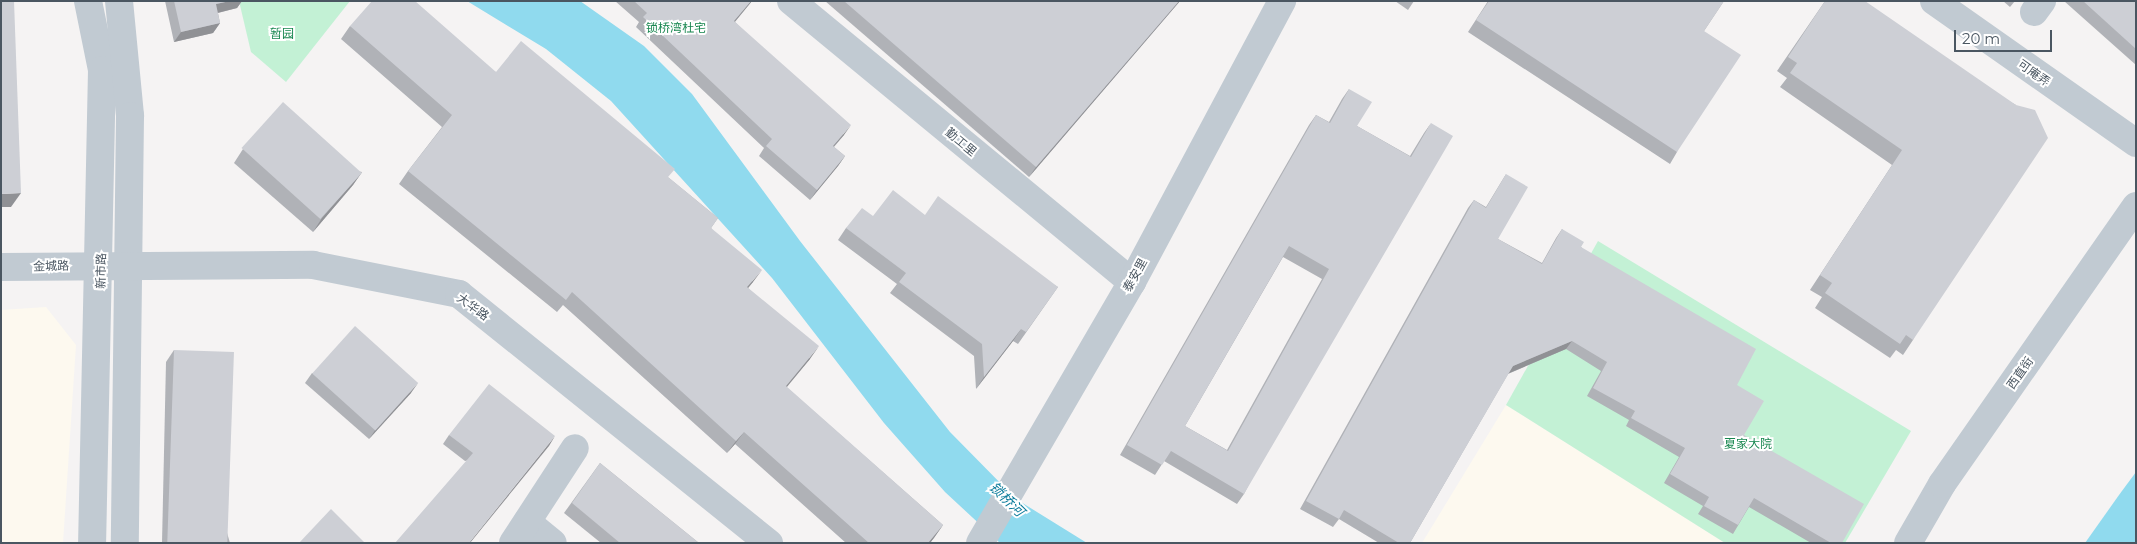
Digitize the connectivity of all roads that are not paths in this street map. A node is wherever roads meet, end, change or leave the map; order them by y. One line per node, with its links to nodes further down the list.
1 (88, 1): 8 (street, 新市路)
2 (119, 1): 9 (street)
3 (791, 1): 11 (street, 勤工里)
4 (1282, 1): 11 (street, 泰安里)
5 (1934, 1): 6 (street, 可庵弄)
6 (2136, 143)
7 (2136, 206): 19 (street, 西直街)
8 (101, 264): 9 (street, 大华路); 10 (street, 金城路); 14 (street, 新市路)
9 (128, 264): 15 (street); 17 (street, 大华路)
10 (1, 268)
11 (1132, 282): 18 (street, 泰安里)
12 (575, 448): 13 (street)
13 (520, 532): 16 (street)
14 (92, 543)
15 (125, 543)
16 (553, 543)
17 (769, 543)
18 (980, 543)
19 (1908, 543)

